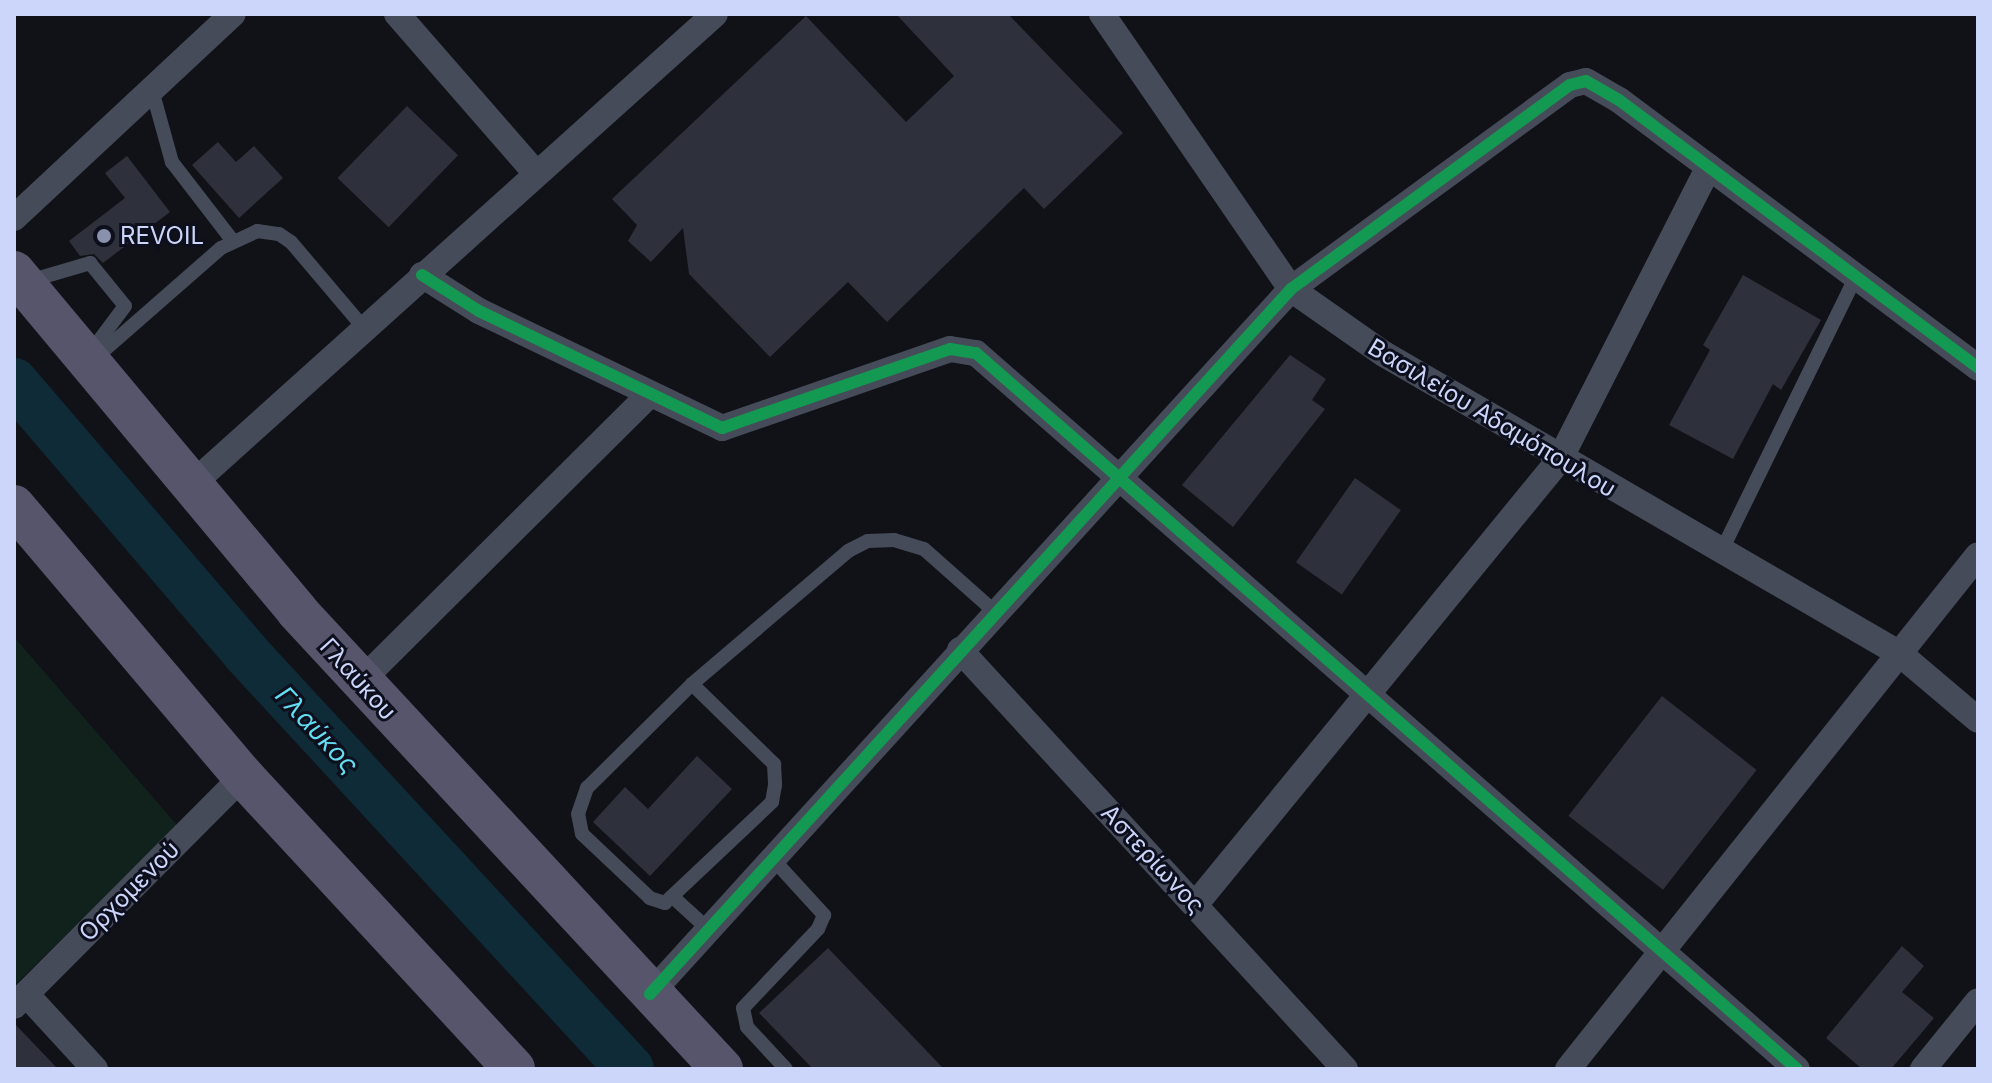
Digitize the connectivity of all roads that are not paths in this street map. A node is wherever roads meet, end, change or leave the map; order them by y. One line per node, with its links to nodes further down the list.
1 (233, 14): 5 (street)
2 (397, 14): 7 (street)
3 (715, 14): 7 (street)
4 (1102, 14): 13 (street, Βασιλείου Αδαμόπουλου)
5 (152, 90): 8 (street); 9 (lane)
6 (1709, 167): 11 (street); 13 (street); 18 (street)
7 (535, 172): 10 (street)
8 (14, 218)
9 (232, 240): 14 (lane); 15 (lane)
10 (422, 275): 14 (street); 17 (street)
11 (1856, 277): 16 (street); 22 (lane)
12 (18, 278): 15 (main road, Γλαύκου); 15 (lane)
13 (1291, 289): 18 (street, Βασιλείου Αδαμόπουλου); 19 (street)
14 (364, 328): 20 (street)
15 (86, 362): 20 (main road, Γλαύκου)
16 (1978, 368)
17 (649, 395): 19 (street); 27 (street)
18 (1560, 459): 22 (street, Βασιλείου Αδαμόπουλου); 29 (street)
19 (1117, 481): 24 (street); 29 (street)
20 (189, 487): 27 (main road, Γλαύκου)
21 (14, 506): 31 (main road)
22 (1721, 552): 26 (street, Βασιλείου Αδαμόπουλου)
23 (1978, 555): 26 (street)
24 (995, 612): 25 (street); 28 (lane)
25 (960, 650): 32 (street); 34 (street, Αστερίωνος)
26 (1900, 654): 30 (street, Βασιλείου Αδαμόπουλου); 36 (street)
27 (360, 682): 37 (main road, Γλαύκου)
28 (692, 684): 33 (lane); 33 (lane)
29 (1369, 693): 34 (street); 36 (street)
30 (1978, 720)
31 (243, 776): 38 (street, Ορχομενού); 42 (main road)
32 (771, 857): 35 (street); 44 (lane)
33 (674, 898): 35 (lane)
34 (1195, 905): 45 (street, Αστερίωνος)
35 (708, 929): 37 (street)
36 (1665, 951): 40 (street); 46 (street)
37 (650, 994): 43 (main road, Γλαύκου)
38 (20, 1000): 41 (street)
39 (1978, 1001): 47 (street)
40 (1582, 1064)
41 (95, 1069)
42 (514, 1069)
43 (722, 1069)
44 (786, 1069)
45 (1345, 1069)
46 (1797, 1069)
47 (1923, 1069)

